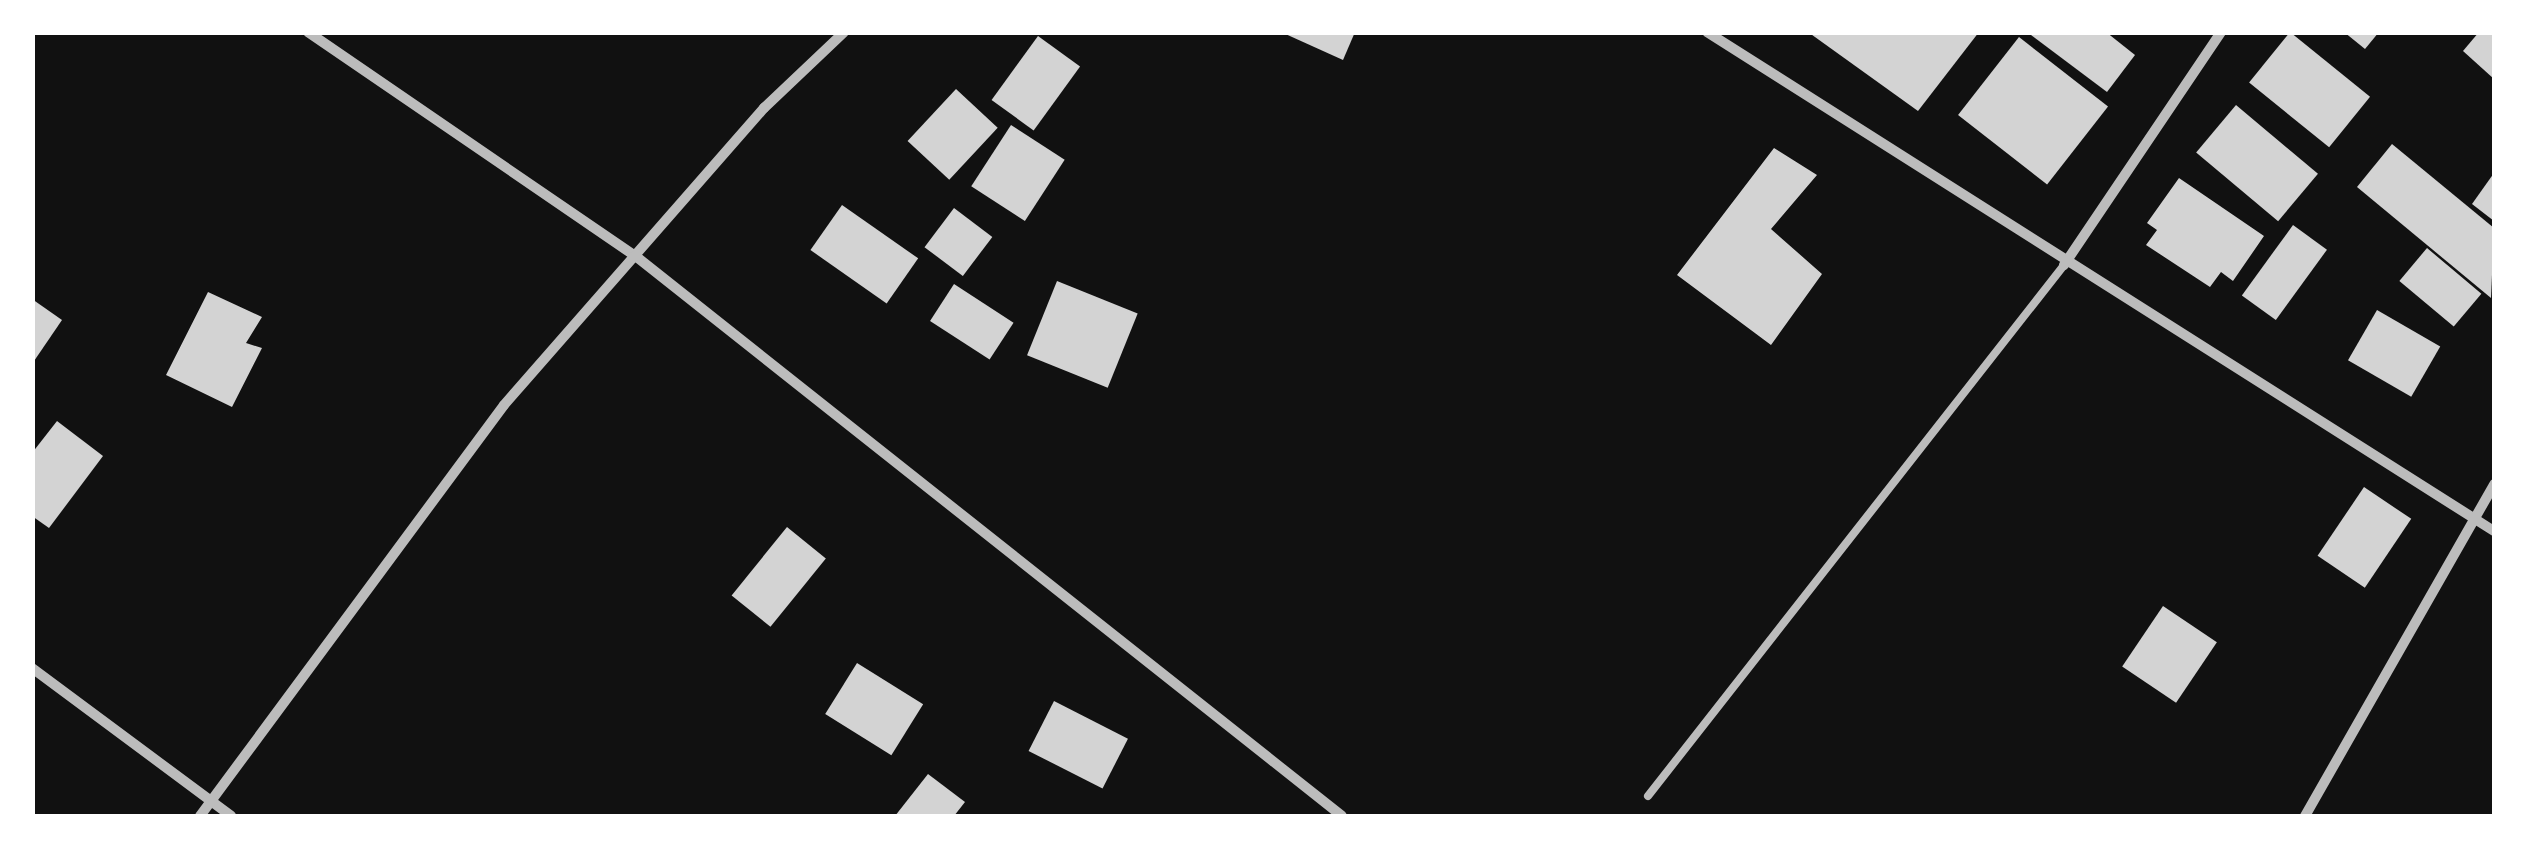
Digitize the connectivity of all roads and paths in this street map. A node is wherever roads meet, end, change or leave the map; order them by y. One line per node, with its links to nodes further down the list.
1 (308, 32): 5 (street)
2 (844, 32): 5 (street)
3 (1707, 32): 6 (street)
4 (2221, 32): 6 (street)
5 (638, 258): 12 (street); 15 (street)
6 (2064, 265): 8 (street); 11 (lane)
7 (2494, 484): 8 (street)
8 (2473, 517): 9 (street); 16 (street)
9 (2494, 530)
10 (32, 668): 12 (street)
11 (1648, 796)
12 (208, 800): 13 (street); 14 (street)
13 (200, 816)
14 (231, 816)
15 (1342, 816)
16 (2305, 816)

